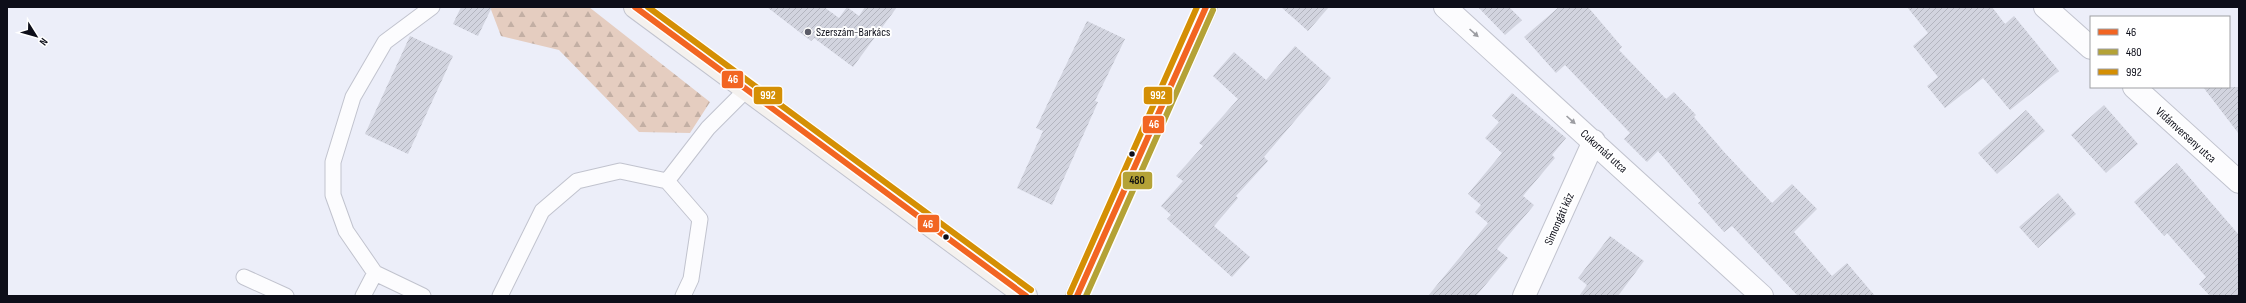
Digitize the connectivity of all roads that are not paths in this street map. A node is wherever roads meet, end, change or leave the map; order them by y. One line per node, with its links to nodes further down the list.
1 (432, 7): 12 (lane)
2 (635, 7): 8 (main road)
3 (1206, 7): 20 (main road)
4 (1445, 7): 9 (street, Cukornád utca, one-way to 9)
5 (2045, 7): 6 (street)
6 (2090, 47)
7 (2135, 88): 11 (street, Vidámverseny utca)
8 (746, 90): 10 (lane); 19 (main road)
9 (1594, 141): 21 (street, Simongáti köz); 22 (street, Cukornád utca)
10 (667, 180): 17 (lane); 18 (lane)
11 (2239, 182)
12 (375, 273): 15 (lane); 16 (lane)
13 (244, 277): 14 (lane)
14 (286, 296)
15 (363, 296)
16 (423, 296)
17 (500, 296)
18 (683, 296)
19 (1026, 296)
20 (1077, 296)
21 (1524, 296)
22 (1762, 296)

